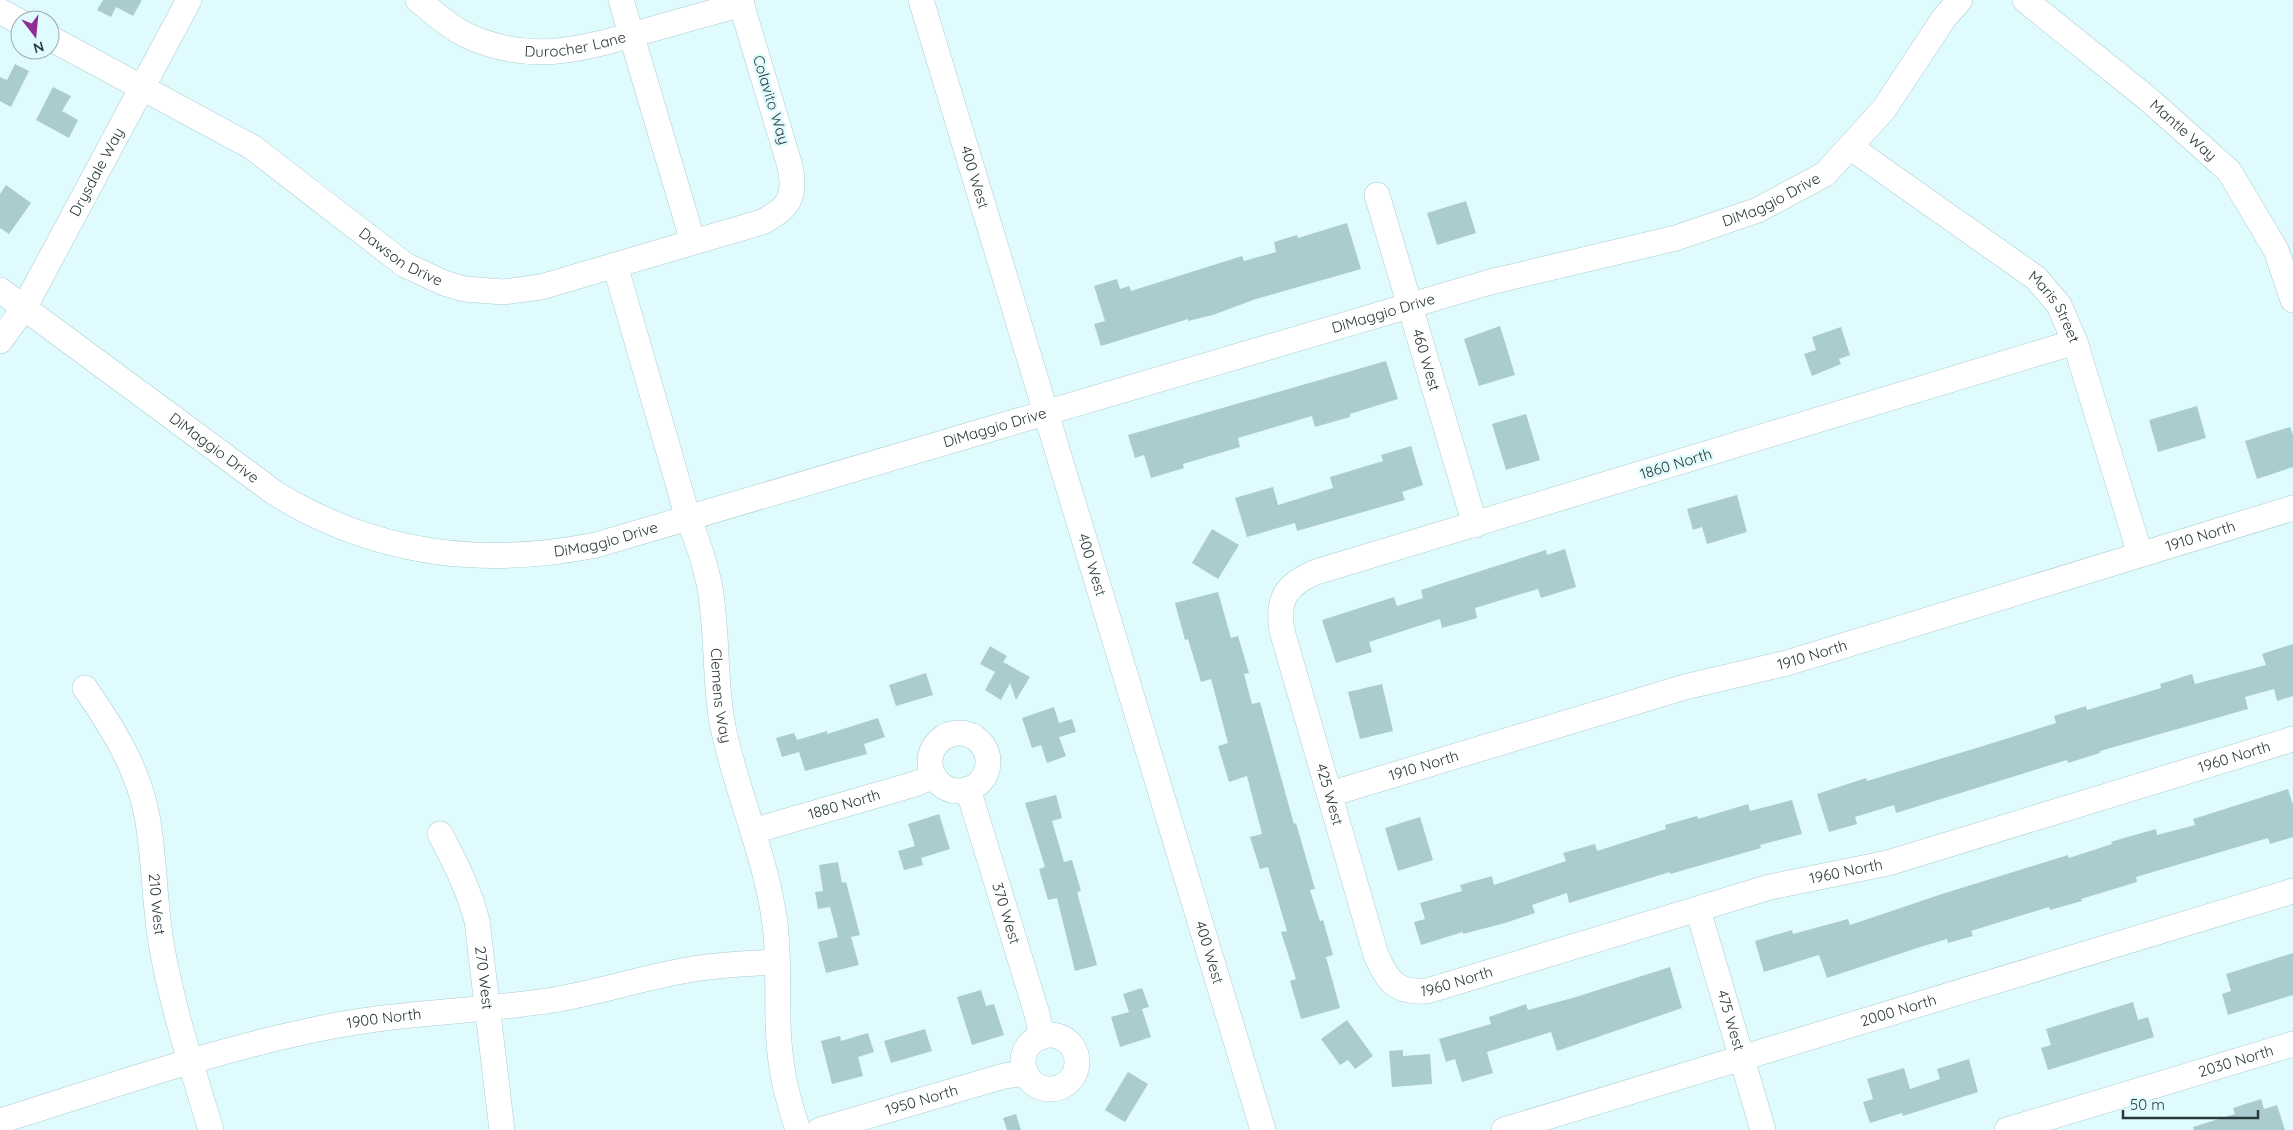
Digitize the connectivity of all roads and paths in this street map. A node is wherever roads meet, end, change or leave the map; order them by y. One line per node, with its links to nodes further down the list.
1 (189, 0): 10 (street, Drysdale Way)
2 (418, 0): 8 (street, Durocher Lane)
3 (621, 0): 8 (street)
4 (921, 0): 22 (street, 400 West)
5 (1960, 0): 11 (street, DiMaggio Drive)
6 (2024, 0): 17 (street, Mantle Way)
7 (741, 2): 8 (street, Durocher Lane); 13 (street, Colavito Way)
8 (632, 35): 14 (street)
9 (60, 43): 10 (street, Dawson Drive)
10 (142, 88): 15 (street, Dawson Drive); 19 (street, Drysdale Way)
11 (1850, 147): 18 (street, DiMaggio Drive); 21 (street, Maris Street)
12 (1377, 195): 18 (street, 460 West)
13 (789, 201): 14 (street, Dawson Drive)
14 (693, 242): 15 (street, Dawson Drive)
15 (614, 265): 24 (street, Clemens Way)
16 (0, 290): 19 (street, DiMaggio Drive)
17 (2293, 300)
18 (1410, 305): 22 (street, DiMaggio Drive); 25 (street, 460 West)
19 (24, 308): 20 (street, Drysdale Way); 24 (street, DiMaggio Drive)
20 (0, 341)
21 (2075, 342): 25 (street, 1860 North); 26 (street, Maris Street)
22 (1045, 411): 24 (street, DiMaggio Drive); 50 (street, 400 West)
23 (2293, 508): 26 (street, 1910 North)
24 (688, 518): 33 (street, Clemens Way)
25 (1475, 525): 27 (street, 1860 North)
26 (2140, 554): 32 (street, 1910 North)
27 (1284, 596): 32 (street, 425 West)
28 (85, 688): 43 (street, 210 West)
29 (2293, 739): 36 (street, 1960 North)
30 (934, 776): 31 (street); 31 (street); 33 (street, 1880 North)
31 (968, 789): 40 (street, 370 West)
32 (1330, 794): 38 (street, 425 West)
33 (754, 831): 37 (street, Clemens Way)
34 (440, 834): 39 (street, 270 West)
35 (2293, 891): 42 (street, 2000 North)
36 (1698, 910): 38 (street, 1960 North); 42 (street, 475 West)
37 (777, 962): 39 (street, 1900 North); 48 (street, Clemens Way)
38 (1397, 986)
39 (487, 1007): 43 (street, 1900 North); 47 (street, 270 West)
40 (1042, 1037): 44 (street); 44 (street)
41 (2293, 1044): 53 (street, 2030 North)
42 (1741, 1058): 51 (street, 2000 North); 52 (street, 475 West)
43 (191, 1062): 45 (street, 1900 North); 46 (street, 210 West)
44 (1026, 1072): 49 (street, 1950 North)
45 (0, 1121)
46 (211, 1130)
47 (502, 1130)
48 (798, 1130)
49 (820, 1130)
50 (1262, 1130)
51 (1504, 1130)
52 (1763, 1130)
53 (2007, 1130)

